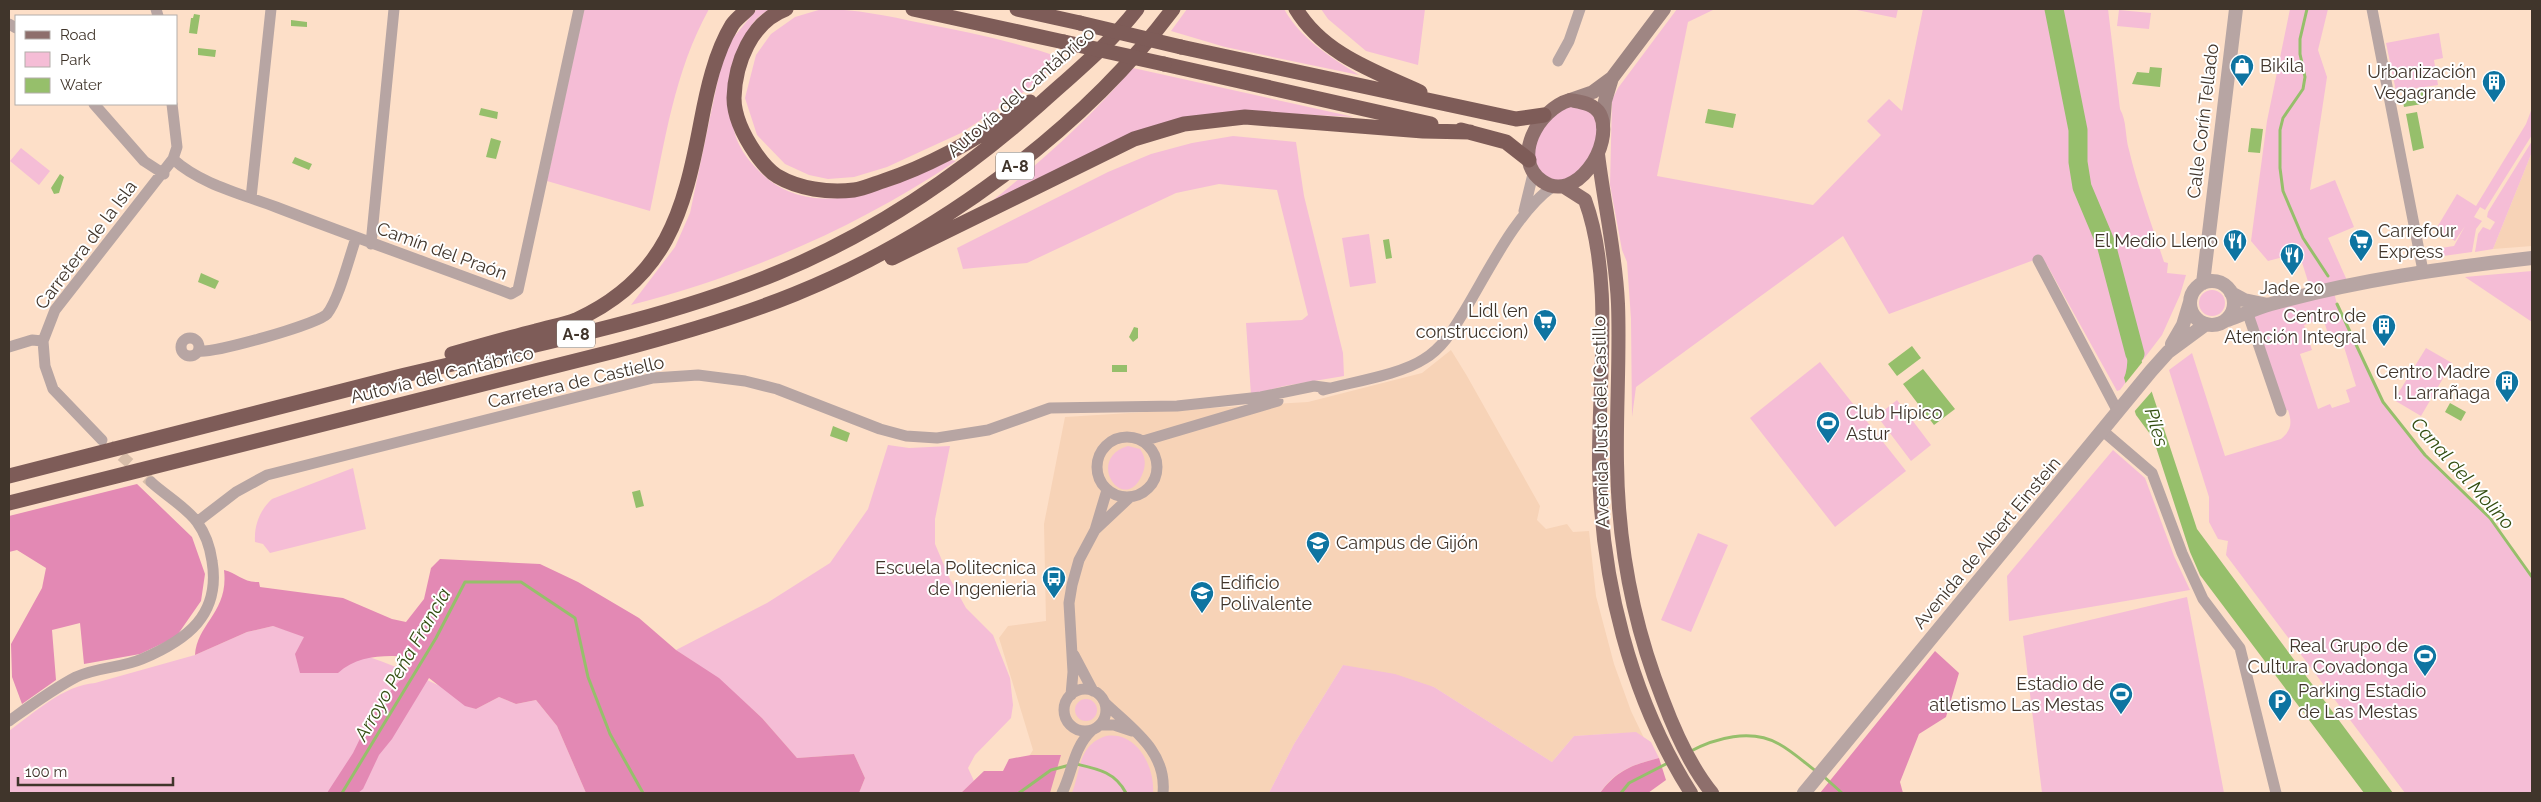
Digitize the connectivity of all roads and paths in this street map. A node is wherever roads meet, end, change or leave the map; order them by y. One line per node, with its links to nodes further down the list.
1 (271, 9): 30 (street)
2 (394, 9): 34 (street)
3 (579, 9): 34 (street, Camín del Praón)
4 (748, 9): 56 (highway)
5 (786, 9): 16 (highway)
6 (913, 9): 24 (highway, bridge)
7 (1017, 9): 21 (highway, bridge)
8 (1136, 9): 16 (highway, Autovía del Cantábrico / A-8)
9 (1173, 9): 49 (highway, Autovía del Cantábrico / A-8)
10 (1296, 9): 21 (highway)
11 (1580, 9): 15 (street)
12 (1664, 9): 17 (main road)
13 (2236, 9): 33 (street, Calle Corín Tellado)
14 (2372, 9): 37 (street)
15 (1558, 61)
16 (1083, 63): 56 (highway, Autovía del Cantábrico / A-8)
17 (1612, 78): 18 (main road); 23 (main road)
18 (1570, 100): 22 (main road); 23 (main road)
19 (95, 105): 28 (street)
20 (172, 105): 26 (street)
21 (1448, 105): 22 (highway)
22 (1544, 115): 27 (main road)
23 (1603, 127): 25 (main road)
24 (1470, 132): 27 (highway); 49 (highway)
25 (1598, 154): 29 (main road); 81 (main road, Avenida Justo del Castillo)
26 (173, 159): 28 (street, Carretera de la Isla); 30 (street, Camín del Praón)
27 (1531, 167): 29 (main road); 31 (street, Carretera de Castiello)
28 (164, 174): 46 (street, Carretera de la Isla)
29 (1557, 186): 31 (street, Carretera de Castiello); 78 (main road, Avenida Justo del Castillo)
30 (252, 198): 32 (street, Camín del Praón)
31 (1521, 219): 51 (street, Carretera de Castiello)
32 (356, 238): 34 (street, Camín del Praón); 48 (street)
33 (2207, 239): 38 (street, Calle Corín Tellado); 39 (street, Calle Corín Tellado)
34 (371, 244)
35 (2532, 258): 37 (street)
36 (2038, 260): 55 (street)
37 (2423, 271): 42 (street)
38 (2203, 283): 39 (street); 41 (street)
39 (2220, 283): 40 (street)
40 (2231, 293): 42 (street); 44 (street)
41 (2190, 301): 45 (street); 50 (street)
42 (2269, 305): 43 (street)
43 (2248, 314): 44 (street); 53 (street)
44 (2228, 320): 45 (street)
45 (2206, 324): 50 (street, Avenida de Albert Einstein)
46 (43, 341): 47 (street); 59 (street, Carretera de la Isla)
47 (9, 347)
48 (198, 351)
49 (615, 352): 66 (highway, Autovía del Cantábrico / A-8)
50 (2168, 352): 55 (street, Avenida de Albert Einstein)
51 (1329, 388): 52 (street, Carretera de Castiello); 54 (street, Carretera de Castiello)
52 (1209, 402): 54 (street, Carretera de Castiello); 67 (street, Carretera de Castiello)
53 (2281, 411)
54 (1237, 412): 57 (street)
55 (2118, 412): 58 (street, Avenida de Albert Einstein)
56 (244, 417): 62 (highway, Autovía del Cantábrico / A-8)
57 (1194, 425): 60 (street); 61 (street)
58 (2104, 431): 82 (street, Avenida de Albert Einstein); 83 (street)
59 (102, 440)
60 (1143, 441): 61 (street); 64 (street)
61 (1154, 452): 65 (street)
62 (9, 476)
63 (151, 482): 67 (street)
64 (1107, 490): 65 (street); 68 (street)
65 (1129, 498): 68 (street)
66 (9, 503)
67 (197, 522): 73 (street)
68 (1095, 530): 69 (street)
69 (1072, 650): 70 (street); 71 (street)
70 (1093, 691): 71 (street); 72 (street)
71 (1071, 695): 74 (street)
72 (1105, 703): 75 (street); 76 (street)
73 (9, 721)
74 (1071, 726): 75 (street); 77 (street)
75 (1096, 727): 76 (street); 77 (street)
76 (1136, 733): 80 (street)
77 (1075, 754): 79 (street)
78 (1689, 790)
79 (1062, 793)
80 (1163, 793)
81 (1712, 793)
82 (1804, 793)
83 (2276, 793)

